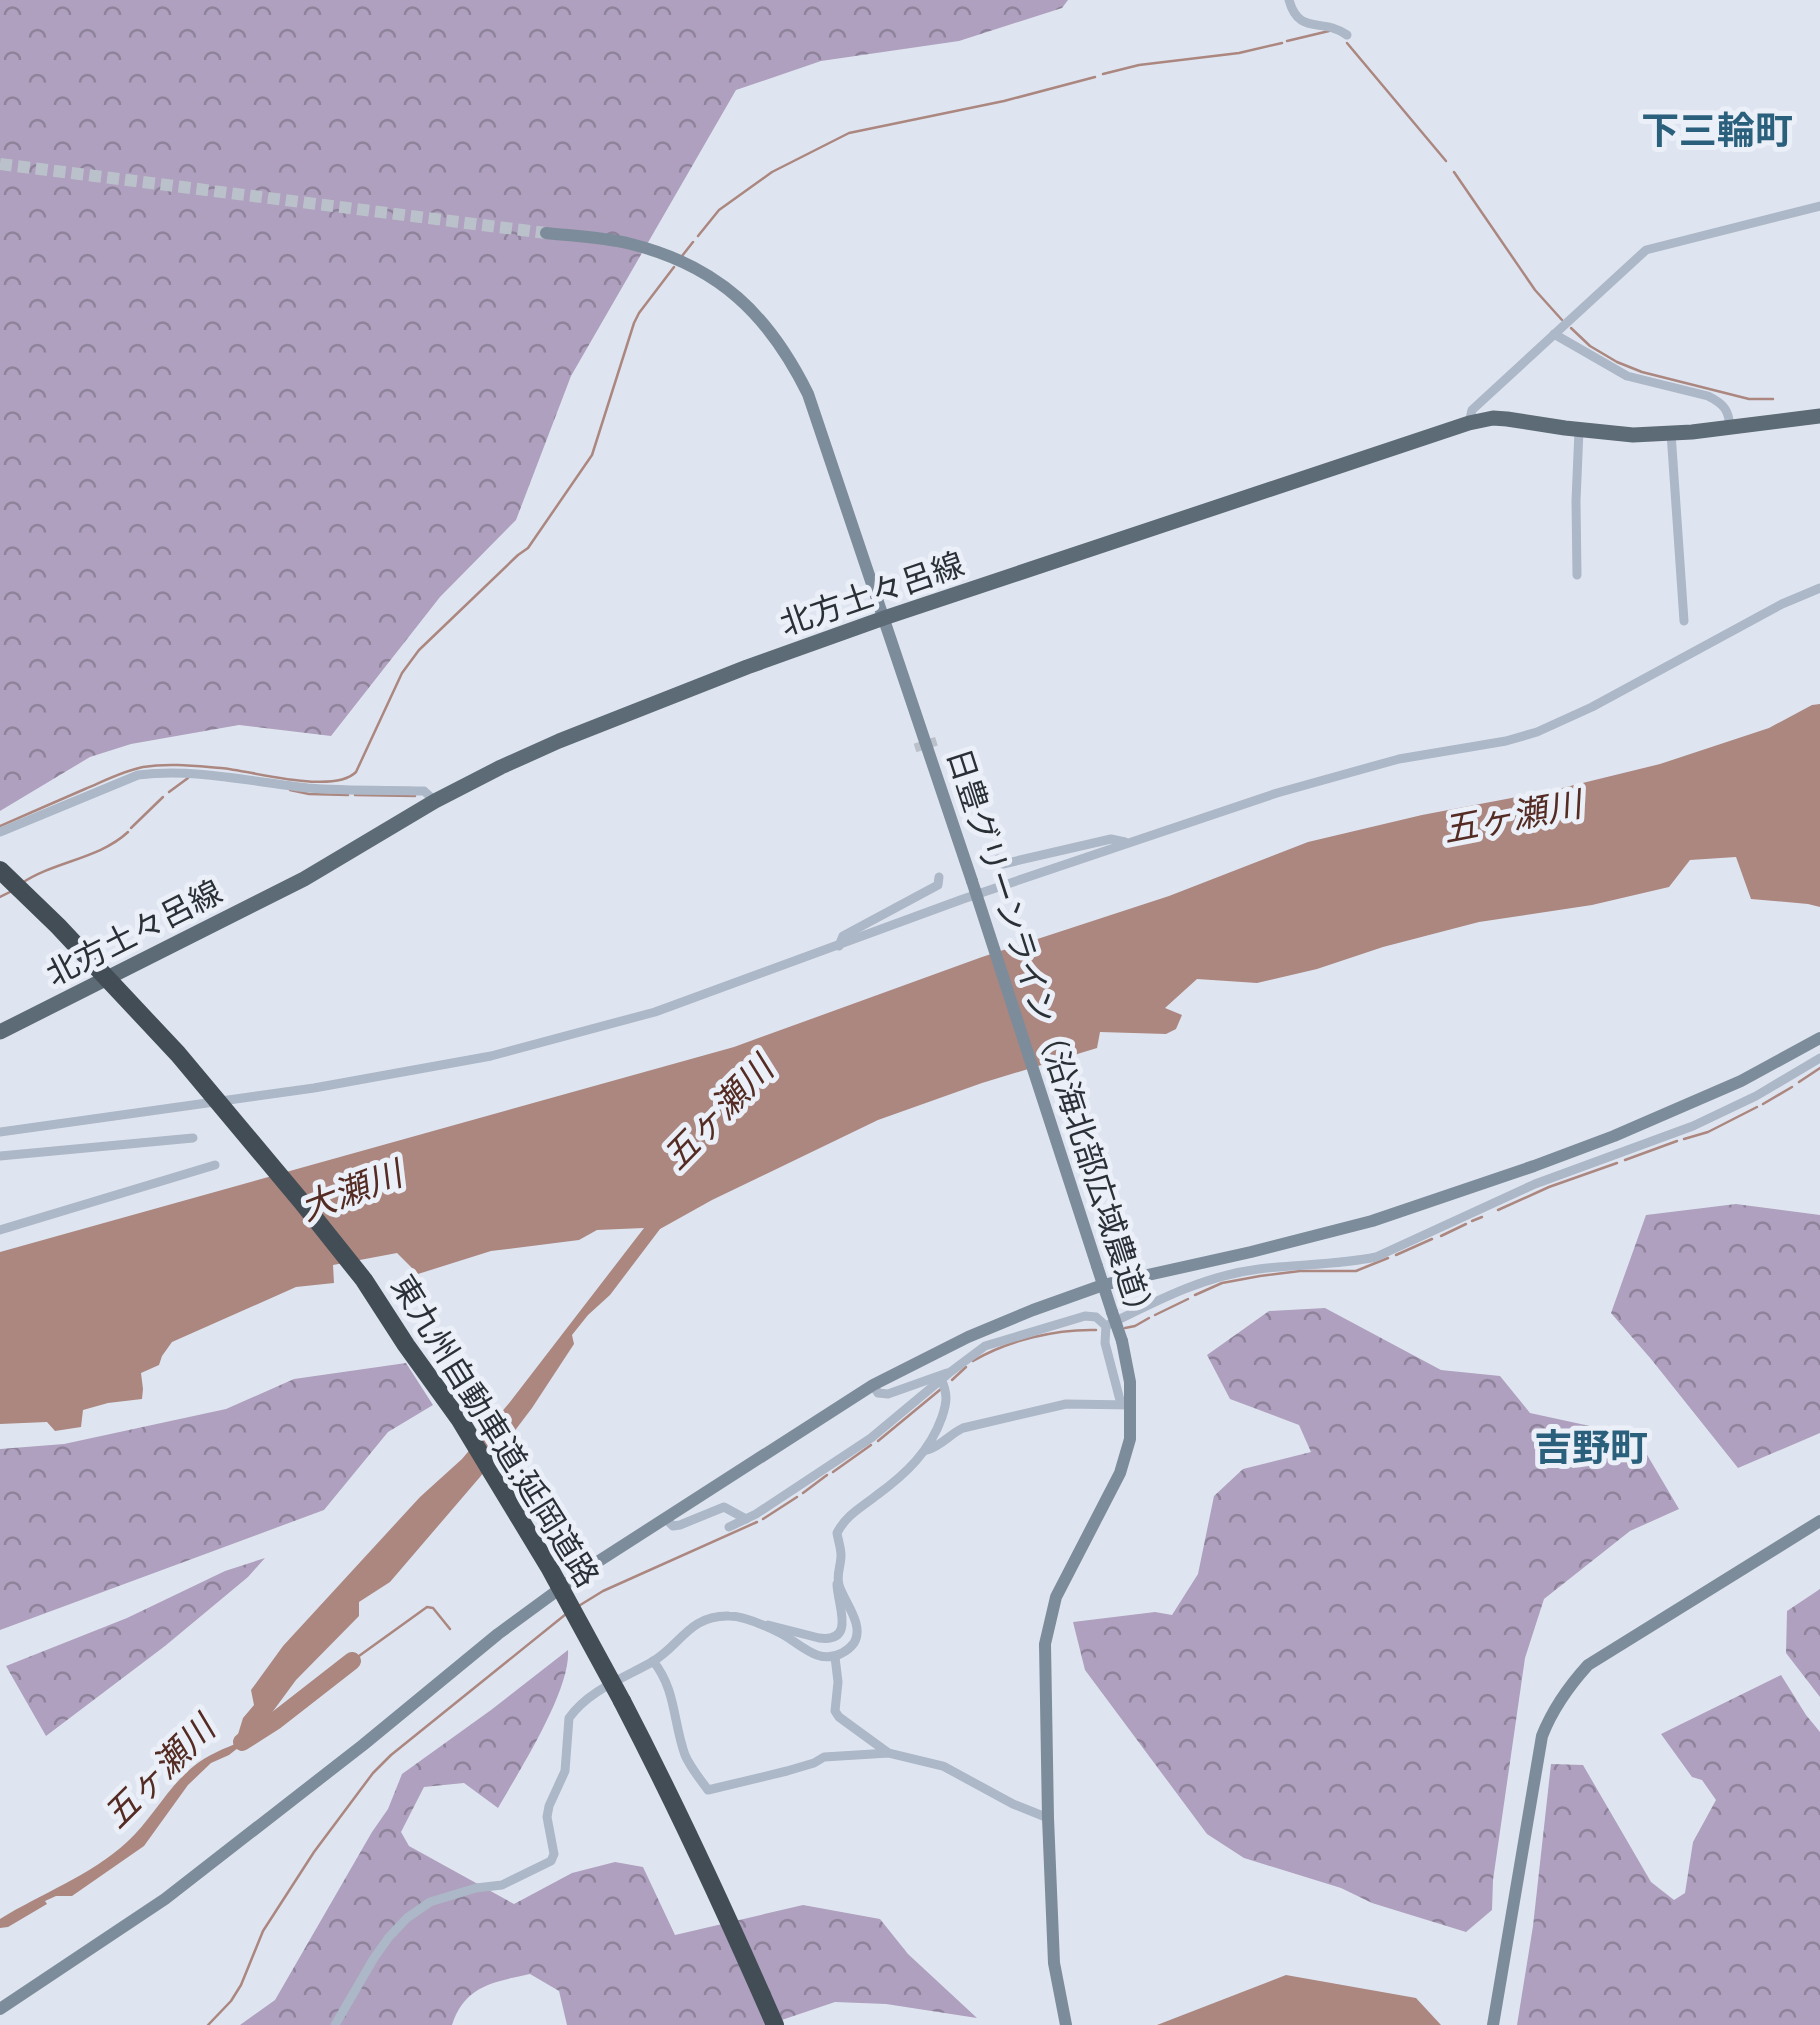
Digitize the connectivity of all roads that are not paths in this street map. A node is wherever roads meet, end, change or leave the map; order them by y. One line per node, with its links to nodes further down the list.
1 (1289, 0): 2 (street)
2 (1347, 35)
3 (1820, 206): 5 (street)
4 (546, 233): 13 (street, 日豊グリーンライン（沿海北部広域農道）)
5 (1554, 334): 7 (street); 8 (street)
6 (1820, 416): 8 (main road, 北方土々呂線)
7 (1469, 423): 9 (main road, 北方土々呂線); 13 (main road, 北方土々呂線)
8 (1730, 428): 10 (main road, 北方土々呂線)
9 (1579, 430): 10 (main road, 北方土々呂線); 11 (street)
10 (1671, 434): 14 (street)
11 (1577, 576)
12 (1820, 588): 17 (street)
13 (884, 618): 15 (main road, 北方土々呂線); 30 (street, 日豊グリーンライン（沿海北部広域農道）, bridge)
14 (1684, 621)
15 (435, 802): 16 (street); 22 (main road, 北方土々呂線)
16 (0, 832)
17 (1128, 842): 18 (street); 21 (street)
18 (998, 859)
19 (0, 870): 46 (highway, 東九州自動車道;延岡道路, bridge)
20 (939, 877): 21 (street)
21 (839, 946): 25 (street)
22 (0, 1032)
23 (1820, 1038): 30 (street)
24 (1820, 1058): 31 (street)
25 (0, 1132)
26 (193, 1138): 27 (street)
27 (0, 1156)
28 (214, 1165): 29 (street)
29 (0, 1230)
30 (1103, 1285): 33 (street); 34 (street, 日豊グリーンライン（沿海北部広域農道）, bridge)
31 (1106, 1326): 32 (street); 34 (street)
32 (945, 1376): 33 (street); 35 (street); 37 (street)
33 (873, 1385): 36 (street)
34 (1126, 1405): 35 (street); 45 (street, 日豊グリーンライン（沿海北部広域農道）)
35 (927, 1450): 40 (street)
36 (666, 1519): 37 (street); 47 (street)
37 (746, 1519): 39 (street)
38 (1820, 1521): 51 (street)
39 (729, 1527)
40 (837, 1576): 41 (street); 42 (street)
41 (751, 1622): 42 (street); 43 (street)
42 (835, 1656): 44 (street)
43 (653, 1661): 44 (street); 48 (street)
44 (890, 1754): 45 (street)
45 (1048, 1818): 50 (street, 日豊グリーンライン（沿海北部広域農道）)
46 (728, 1918): 49 (highway); 49 (highway, 東九州自動車道;延岡道路)
47 (0, 2008)
48 (335, 2025)
49 (776, 2025)
50 (1066, 2025)
51 (1493, 2025)

